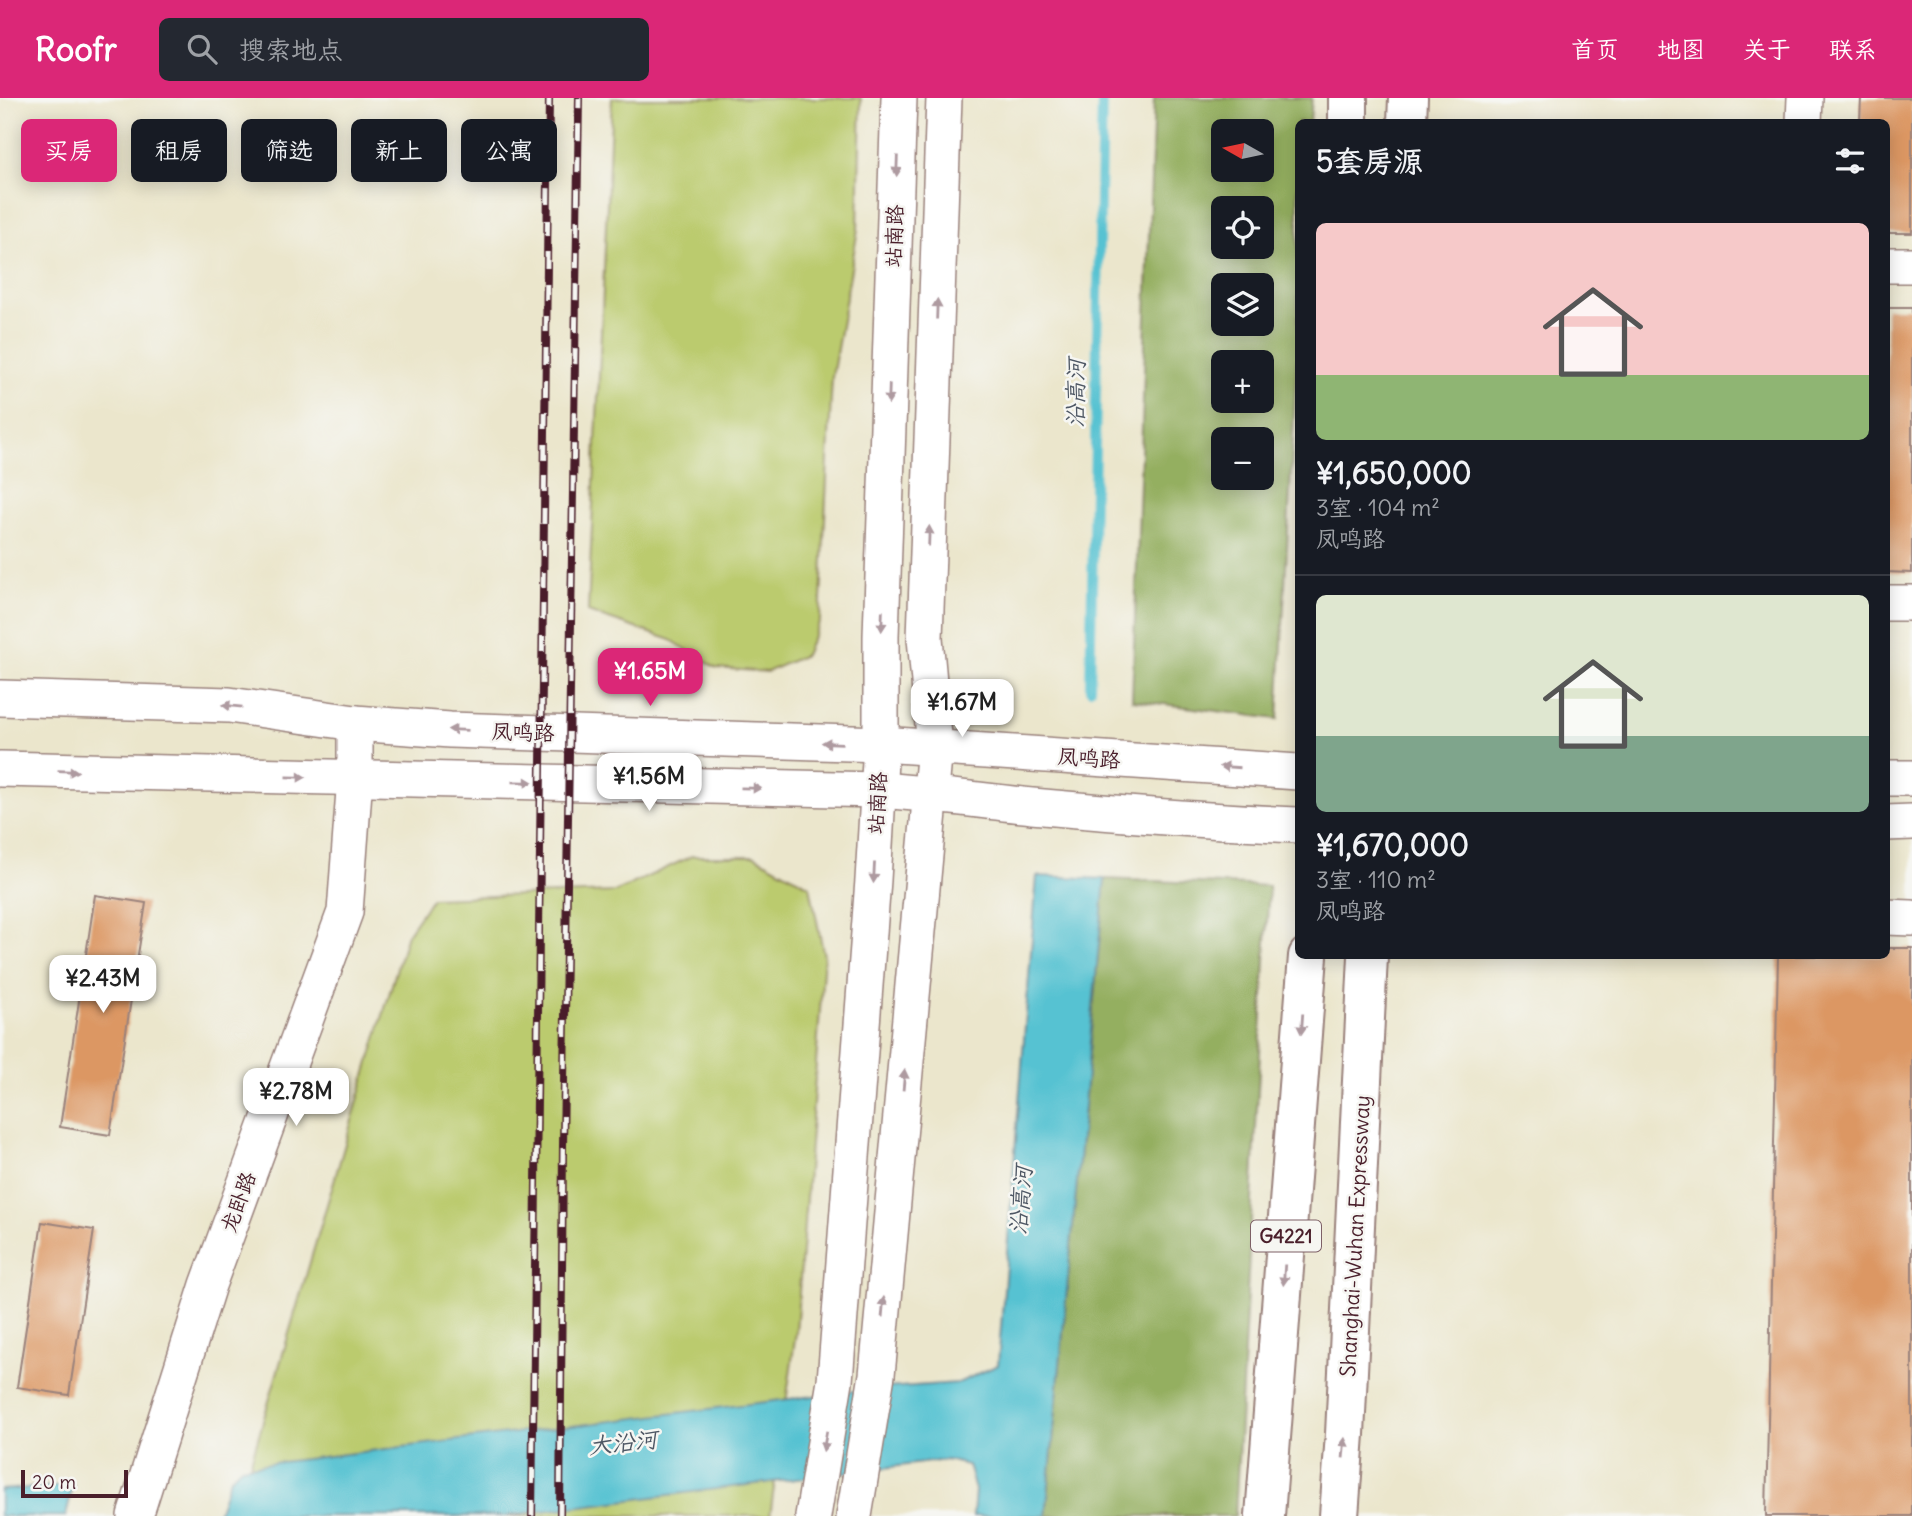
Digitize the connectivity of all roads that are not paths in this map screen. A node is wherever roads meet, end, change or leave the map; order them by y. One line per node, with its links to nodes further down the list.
1 (899, 98): 15 (street, 站南路, one-way to 15)
2 (944, 98): 16 (street, one-way to 2)
3 (1348, 98): 6 (highway)
4 (1408, 98): 7 (highway)
5 (1805, 98): 8 (street)
6 (1348, 119)
7 (1407, 119)
8 (1804, 119)
9 (1890, 265): 10 (street)
10 (1912, 265)
11 (1890, 603): 12 (street)
12 (1912, 603)
13 (0, 698): 14 (street, 凤鸣路, one-way to 13)
14 (355, 723): 15 (street, 凤鸣路, one-way to 14); 19 (street, 龙卧路)
15 (881, 744): 16 (street, 凤鸣路); 22 (street, 站南路)
16 (935, 747): 18 (street, 凤鸣路, one-way to 16); 23 (street)
17 (0, 769): 19 (street, one-way to 19)
18 (1295, 772)
19 (355, 778): 22 (street, one-way to 22); 33 (street, 龙卧路)
20 (1890, 778): 21 (street)
21 (1912, 778)
22 (877, 790): 23 (street); 32 (street, 站南路, one-way to 32)
23 (931, 793): 26 (street); 31 (street, one-way to 23)
24 (1912, 822): 25 (street)
25 (1890, 823)
26 (1295, 825)
27 (1890, 918): 28 (street)
28 (1912, 918)
29 (1308, 959): 34 (highway, G4221, one-way to 34)
30 (1368, 959): 35 (highway, Shanghai-Wuhan Expressway, one-way to 30)
31 (855, 1505)
32 (814, 1508)
33 (135, 1516)
34 (1265, 1516)
35 (1339, 1516)

